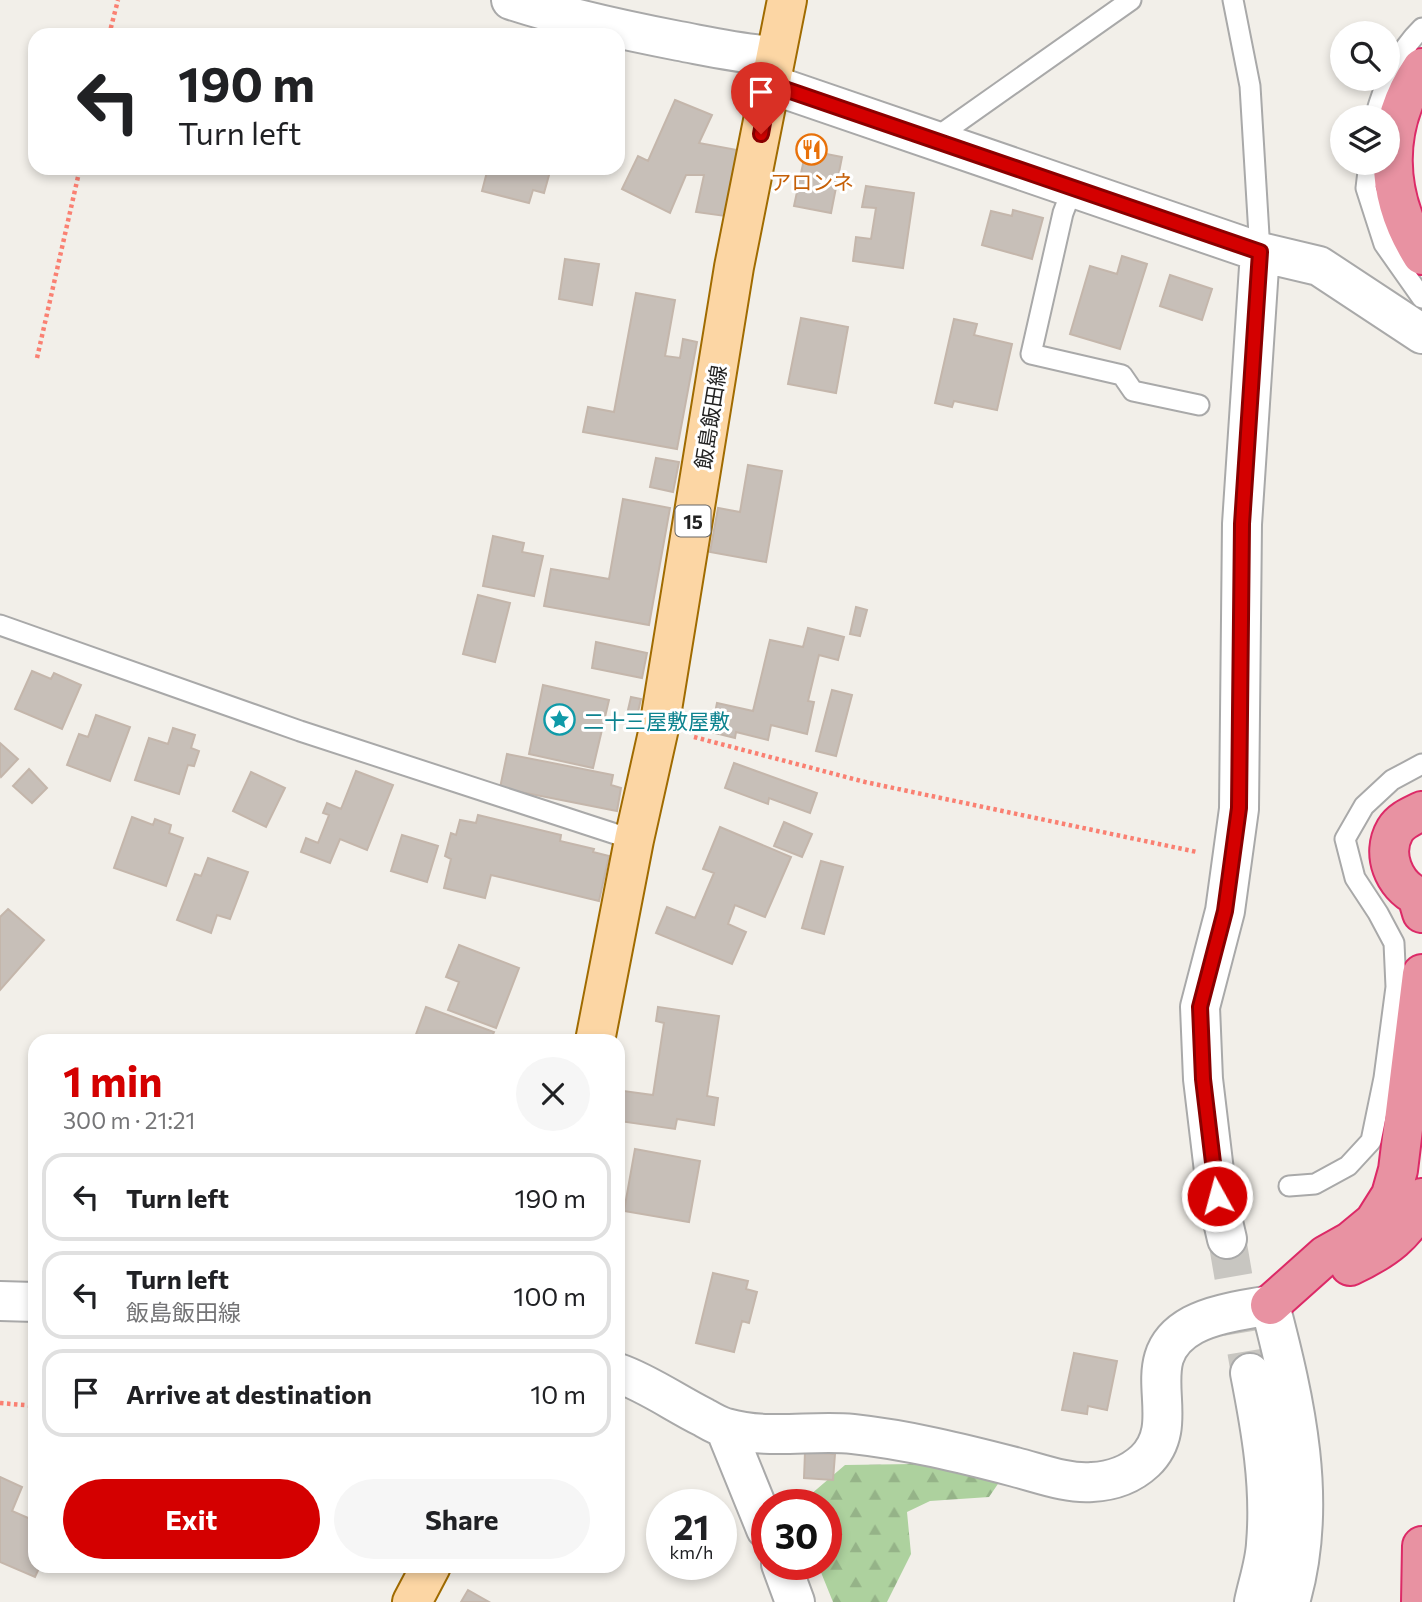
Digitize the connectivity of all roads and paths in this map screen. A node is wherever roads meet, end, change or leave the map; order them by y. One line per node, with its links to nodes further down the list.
1 (118, 0): 7 (path)
2 (512, 0): 6 (street)
3 (787, 0): 12 (main road, 飯島飯田線 / 15)
4 (1131, 0): 14 (lane)
5 (1233, 0): 18 (lane)
6 (555, 25): 8 (street)
7 (111, 28)
8 (574, 28)
9 (1422, 28): 13 (lane)
10 (625, 36): 12 (street)
11 (1422, 68): 19 (highway)
12 (772, 70): 14 (street); 25 (main road, 飯島飯田線 / 15)
13 (1379, 105)
14 (934, 139): 17 (street)
15 (78, 175): 22 (path)
16 (1367, 175): 20 (lane)
17 (1073, 187): 18 (street); 23 (lane)
18 (1260, 252): 21 (street); 29 (street)
19 (1422, 255)
20 (1422, 298)
21 (1422, 334)
22 (37, 358)
23 (1199, 405)
24 (0, 625): 28 (lane)
25 (659, 728): 28 (main road, 飯島飯田線 / 15); 29 (path)
26 (1422, 764): 33 (lane)
27 (1422, 811): 30 (highway)
28 (634, 840): 32 (main road, 飯島飯田線 / 15)
29 (1232, 860): 35 (street)
30 (1420, 902)
31 (1422, 974): 38 (highway)
32 (596, 1034)
33 (1289, 1186)
34 (1422, 1198): 38 (highway)
35 (1227, 1239)
36 (0, 1301): 37 (street)
37 (28, 1302)
38 (1270, 1305): 43 (street); 51 (street)
39 (1250, 1373): 50 (street)
40 (625, 1377): 43 (street)
41 (0, 1403): 42 (path)
42 (28, 1405)
43 (725, 1428): 44 (street)
44 (751, 1492)
45 (1422, 1546): 52 (highway)
46 (427, 1573): 48 (main road)
47 (787, 1580): 49 (street)
48 (412, 1602)
49 (795, 1602)
50 (1254, 1602)
51 (1290, 1602)
52 (1421, 1602)

